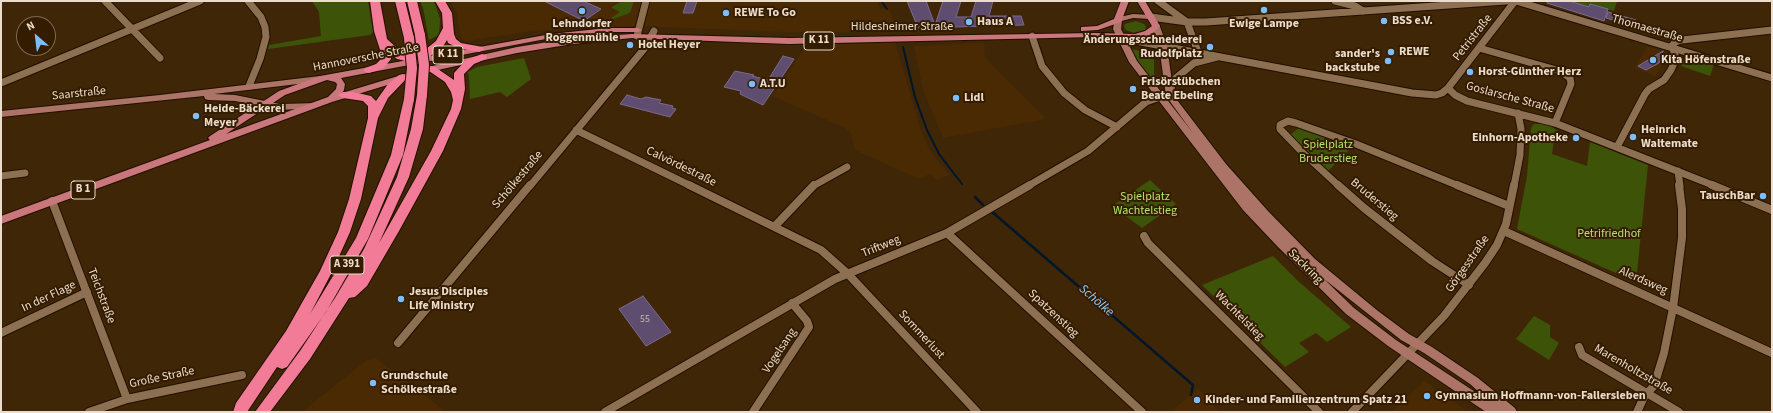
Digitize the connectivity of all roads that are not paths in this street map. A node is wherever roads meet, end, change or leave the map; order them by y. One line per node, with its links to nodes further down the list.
1 (105, 1): 21 (street)
2 (200, 1): 21 (street)
3 (248, 1): 41 (street)
4 (375, 1): 27 (highway)
5 (400, 1): 89 (highway, A 391, bridge)
6 (412, 1): 75 (highway, A 391, bridge)
7 (440, 1): 20 (highway)
8 (646, 1): 23 (street)
9 (1125, 1): 17 (main road)
10 (1141, 1): 16 (main road)
11 (1158, 1): 18 (street)
12 (1335, 1): 15 (street)
13 (1506, 1): 15 (street)
14 (1515, 1): 29 (street, Thomaestraße); 30 (street, Petristraße)
15 (1363, 11): 18 (street)
16 (1151, 17): 17 (main road, K 11); 18 (street); 19 (main road)
17 (1118, 20): 24 (main road, Hildesheimer Straße / K 11); 25 (main road)
18 (1187, 22): 31 (street)
19 (1156, 26): 25 (main road, K 11); 28 (main road)
20 (449, 28): 32 (highway); 35 (highway)
21 (132, 29): 34 (street); 40 (street)
22 (1772, 30): 29 (street)
23 (638, 33): 24 (main road, Hildesheimer Straße / K 11); 32 (main road, Hannoversche Straße / K 11)
24 (653, 34): 26 (main road, Hildesheimer Straße / K 11); 57 (street, Schölkestraße)
25 (1118, 35): 26 (main road, Hildesheimer Straße / K 11); 28 (street, Goslarsche Straße); 46 (main road, Sackring)
26 (1032, 36): 56 (street)
27 (383, 41): 35 (highway); 36 (highway)
28 (1164, 46): 31 (street, Goslarsche Straße); 46 (main road)
29 (1672, 46): 39 (street, Thomaestraße); 58 (street)
30 (1479, 48): 42 (street, Petristraße); 55 (street)
31 (1198, 52): 33 (street, Goslarsche Straße)
32 (478, 55): 35 (main road, Hannoversche Straße / K 11); 35 (main road, Hannoversche Straße / K 11); 49 (highway)
33 (1222, 56): 42 (street, Goslarsche Straße); 46 (street)
34 (160, 58)
35 (426, 65): 36 (main road, Hannoversche Straße / K 11); 37 (main road, Hannoversche Straße / K 11); 37 (main road); 49 (highway)
36 (373, 70): 37 (main road); 38 (main road, Hannoversche Straße / B 1)
37 (404, 73): 44 (main road, Hannoversche Straße / K 11); 54 (highway)
38 (322, 78): 41 (main road, Saarstraße / K 11); 48 (main road, K 11); 50 (main road, Hannoversche Straße / B 1)
39 (1772, 78)
40 (1, 83)
41 (249, 86): 43 (main road, Saarstraße / K 11)
42 (1448, 88): 52 (street, Goslarsche Straße)
43 (222, 90): 45 (main road, Saarstraße); 47 (main road, Saarstraße / K 11)
44 (345, 94): 48 (main road, Hannoversche Straße / K 11); 54 (highway)
45 (203, 97): 47 (main road, Saarstraße / K 11); 50 (main road, Saarstraße / K 11)
46 (1165, 97): 56 (street, Triftweg); 80 (main road, Sackring); 82 (main road, Sackring)
47 (160, 98): 53 (main road, Saarstraße / K 11)
48 (328, 100): 51 (main road, Hannoversche Straße / K 11)
49 (457, 102): 75 (highway)
50 (263, 104): 51 (main road, K 11); 59 (main road, Hannoversche Straße / B 1)
51 (314, 105): 59 (main road, Hannoversche Straße / B 1)
52 (1518, 113): 55 (street, Goslarsche Straße); 65 (street, Görgesstraße)
53 (1, 114)
54 (373, 118): 88 (highway)
55 (1555, 123): 58 (street, Goslarsche Straße)
56 (1117, 127): 70 (street, Triftweg)
57 (576, 130): 68 (street, Calvördestraße); 79 (street, Schölkestraße)
58 (1617, 146): 61 (street, Goslarsche Straße)
59 (166, 160): 64 (main road, Hannoversche Straße / B 1)
60 (847, 167): 68 (street)
61 (1678, 171): 66 (street, Goslarsche Straße); 77 (street)
62 (25, 173): 63 (street)
63 (1, 176)
64 (52, 201): 67 (main road, Hannoversche Straße / B 1); 74 (street, Teichstraße)
65 (1509, 206): 69 (street, Görgesstraße); 73 (street, Bruderstieg)
66 (1770, 208)
67 (1, 220)
68 (775, 226): 72 (street, Calvördestraße)
69 (1504, 231): 73 (street, Görgesstraße); 77 (street, Alerdsweg)
70 (947, 233): 72 (street, Triftweg); 94 (street, Spatzenstieg)
71 (1144, 236): 95 (street, Wachtelstieg)
72 (848, 274): 76 (street, Triftweg); 93 (street, Sommerlust)
73 (1469, 285): 80 (street, Görgesstraße)
74 (86, 292): 78 (street, In der Flage); 86 (street, Teichstraße)
75 (340, 302): 90 (highway, A 391)
76 (792, 303): 91 (street, Triftweg); 92 (street, Vogelsang)
77 (1674, 308): 83 (street, Alerdsweg); 85 (street)
78 (1, 333)
79 (398, 343)
80 (1417, 344): 82 (street, Görgesstraße); 98 (main road, Sackring)
81 (1579, 347): 85 (street, Marenholtzstraße)
82 (1408, 353): 96 (street, Görgesstraße); 97 (main road, Sackring)
83 (1772, 353)
84 (242, 375): 86 (street, Große Straße)
85 (1646, 393): 99 (street); 100 (street, Marenholtzstraße)
86 (127, 399): 87 (street, Große Straße)
87 (89, 412)
88 (240, 412)
89 (245, 412)
90 (262, 412)
91 (604, 412)
92 (753, 412)
93 (977, 412)
94 (1142, 412)
95 (1319, 412)
96 (1352, 412)
97 (1496, 412)
98 (1511, 412)
99 (1637, 412)
100 (1679, 412)

